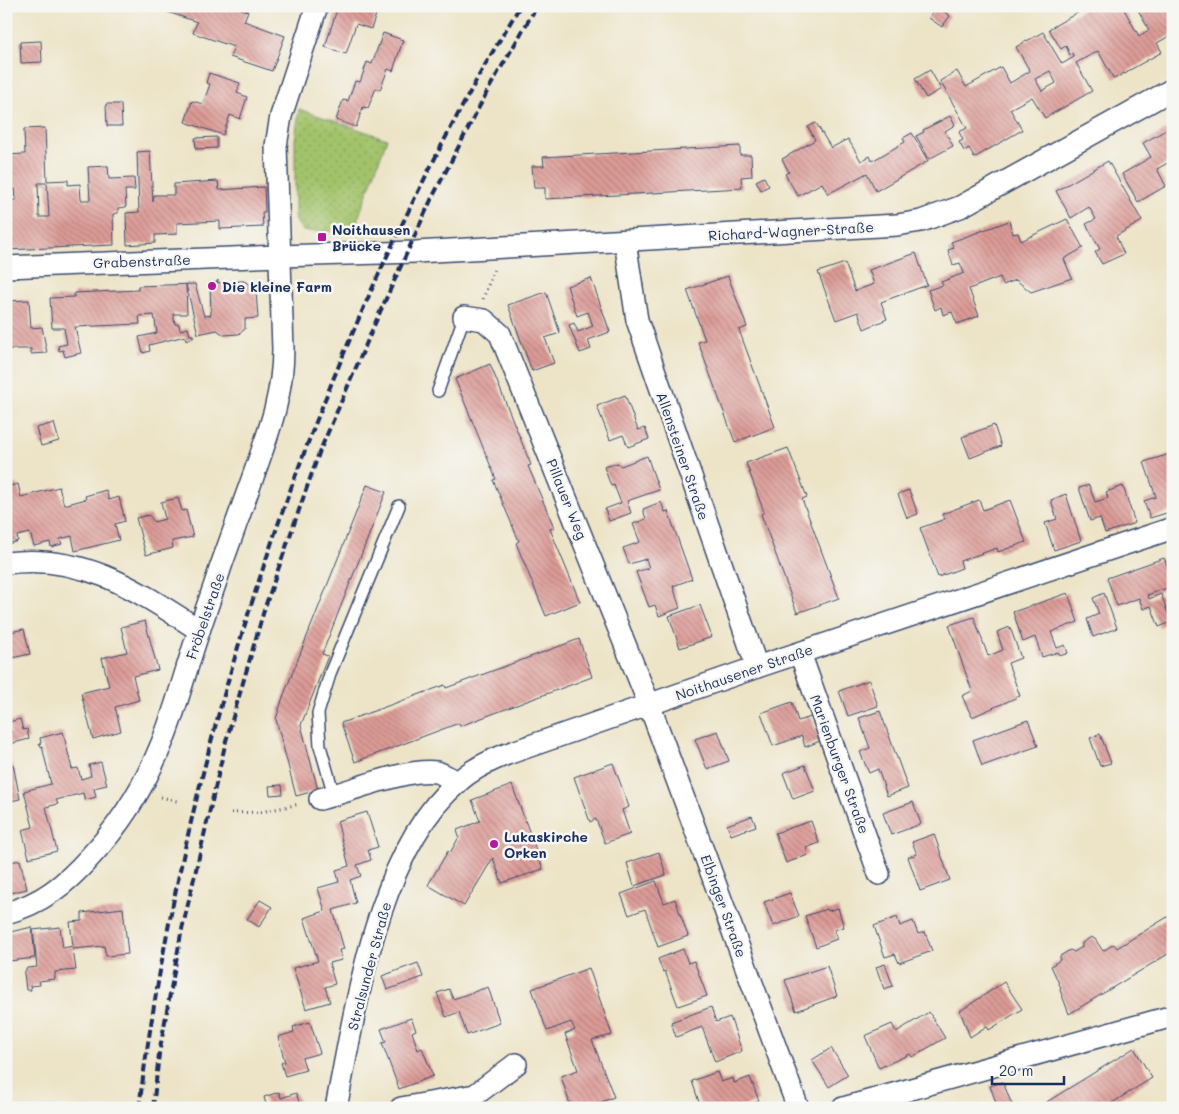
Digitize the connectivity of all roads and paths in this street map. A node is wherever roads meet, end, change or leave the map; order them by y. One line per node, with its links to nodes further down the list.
1 (317, 6): 6 (street)
2 (1173, 89): 3 (street, Richard-Wagner-Straße)
3 (625, 240): 4 (street, Richard-Wagner-Straße); 15 (street, Allensteiner Straße)
4 (496, 248): 5 (street, Richard-Wagner-Straße); 8 (path)
5 (377, 253): 6 (street, Grabenstraße)
6 (279, 256): 7 (street, Grabenstraße); 13 (street, Fröbelstraße)
7 (6, 267)
8 (471, 318): 9 (lane); 16 (street, Pillauer Weg)
9 (438, 391)
10 (399, 506): 18 (lane)
11 (1173, 528): 14 (street, Noithausener Straße)
12 (6, 563): 13 (street)
13 (199, 630): 21 (street, Fröbelstraße)
14 (800, 653): 15 (street, Noithausener Straße); 20 (street, Marienburger Straße)
15 (757, 667): 16 (street, Noithausener Straße)
16 (649, 704): 17 (street, Noithausener Straße); 26 (street, Elbinger Straße)
17 (457, 783): 18 (street); 24 (street, Stralsunder Straße)
18 (327, 797): 19 (path)
19 (231, 813)
20 (879, 874)
21 (6, 913)
22 (1173, 1016): 27 (street)
23 (516, 1064): 25 (street)
24 (336, 1108)
25 (401, 1108)
26 (798, 1108)
27 (843, 1108)

